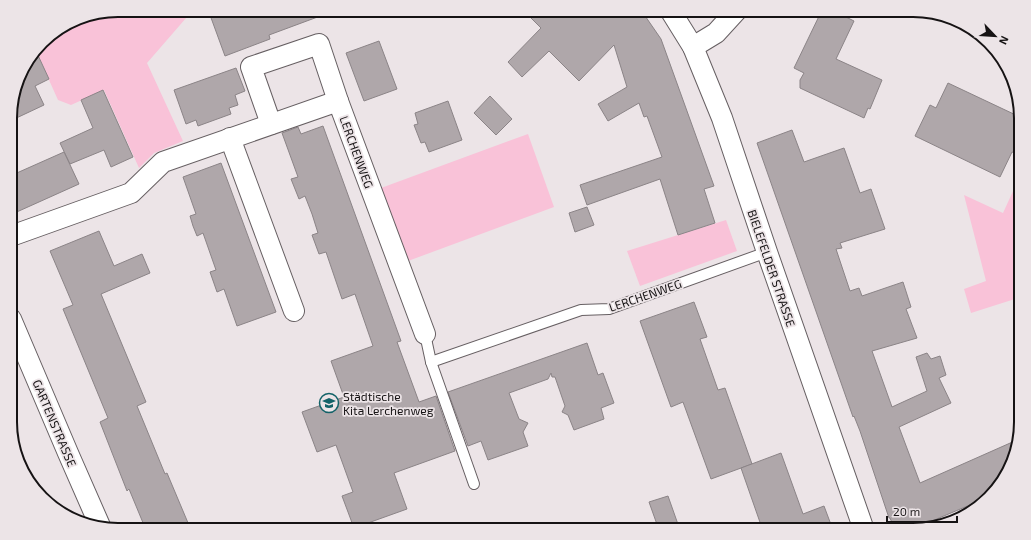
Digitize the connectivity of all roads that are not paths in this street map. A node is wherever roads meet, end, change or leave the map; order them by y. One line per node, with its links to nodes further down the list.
1 (674, 17): 3 (street, BIELEFELDER STRASSE)
2 (731, 17): 3 (street)
3 (693, 47): 8 (street, BIELEFELDER STRASSE)
4 (338, 101): 5 (street, LERCHENWEG); 5 (street, LERCHENWEG); 11 (street, LERCHENWEG)
5 (271, 124): 6 (street, LERCHENWEG)
6 (230, 138): 7 (street, LERCHENWEG); 9 (street)
7 (17, 234)
8 (767, 252): 12 (lane, LERCHENWEG); 15 (street, BIELEFELDER STRASSE)
9 (294, 311)
10 (17, 333): 14 (street, GARTENSTRASSE)
11 (425, 334): 12 (lane, LERCHENWEG)
12 (430, 362): 13 (lane, LERCHENWEG)
13 (474, 484)
14 (98, 521)
15 (862, 523)

